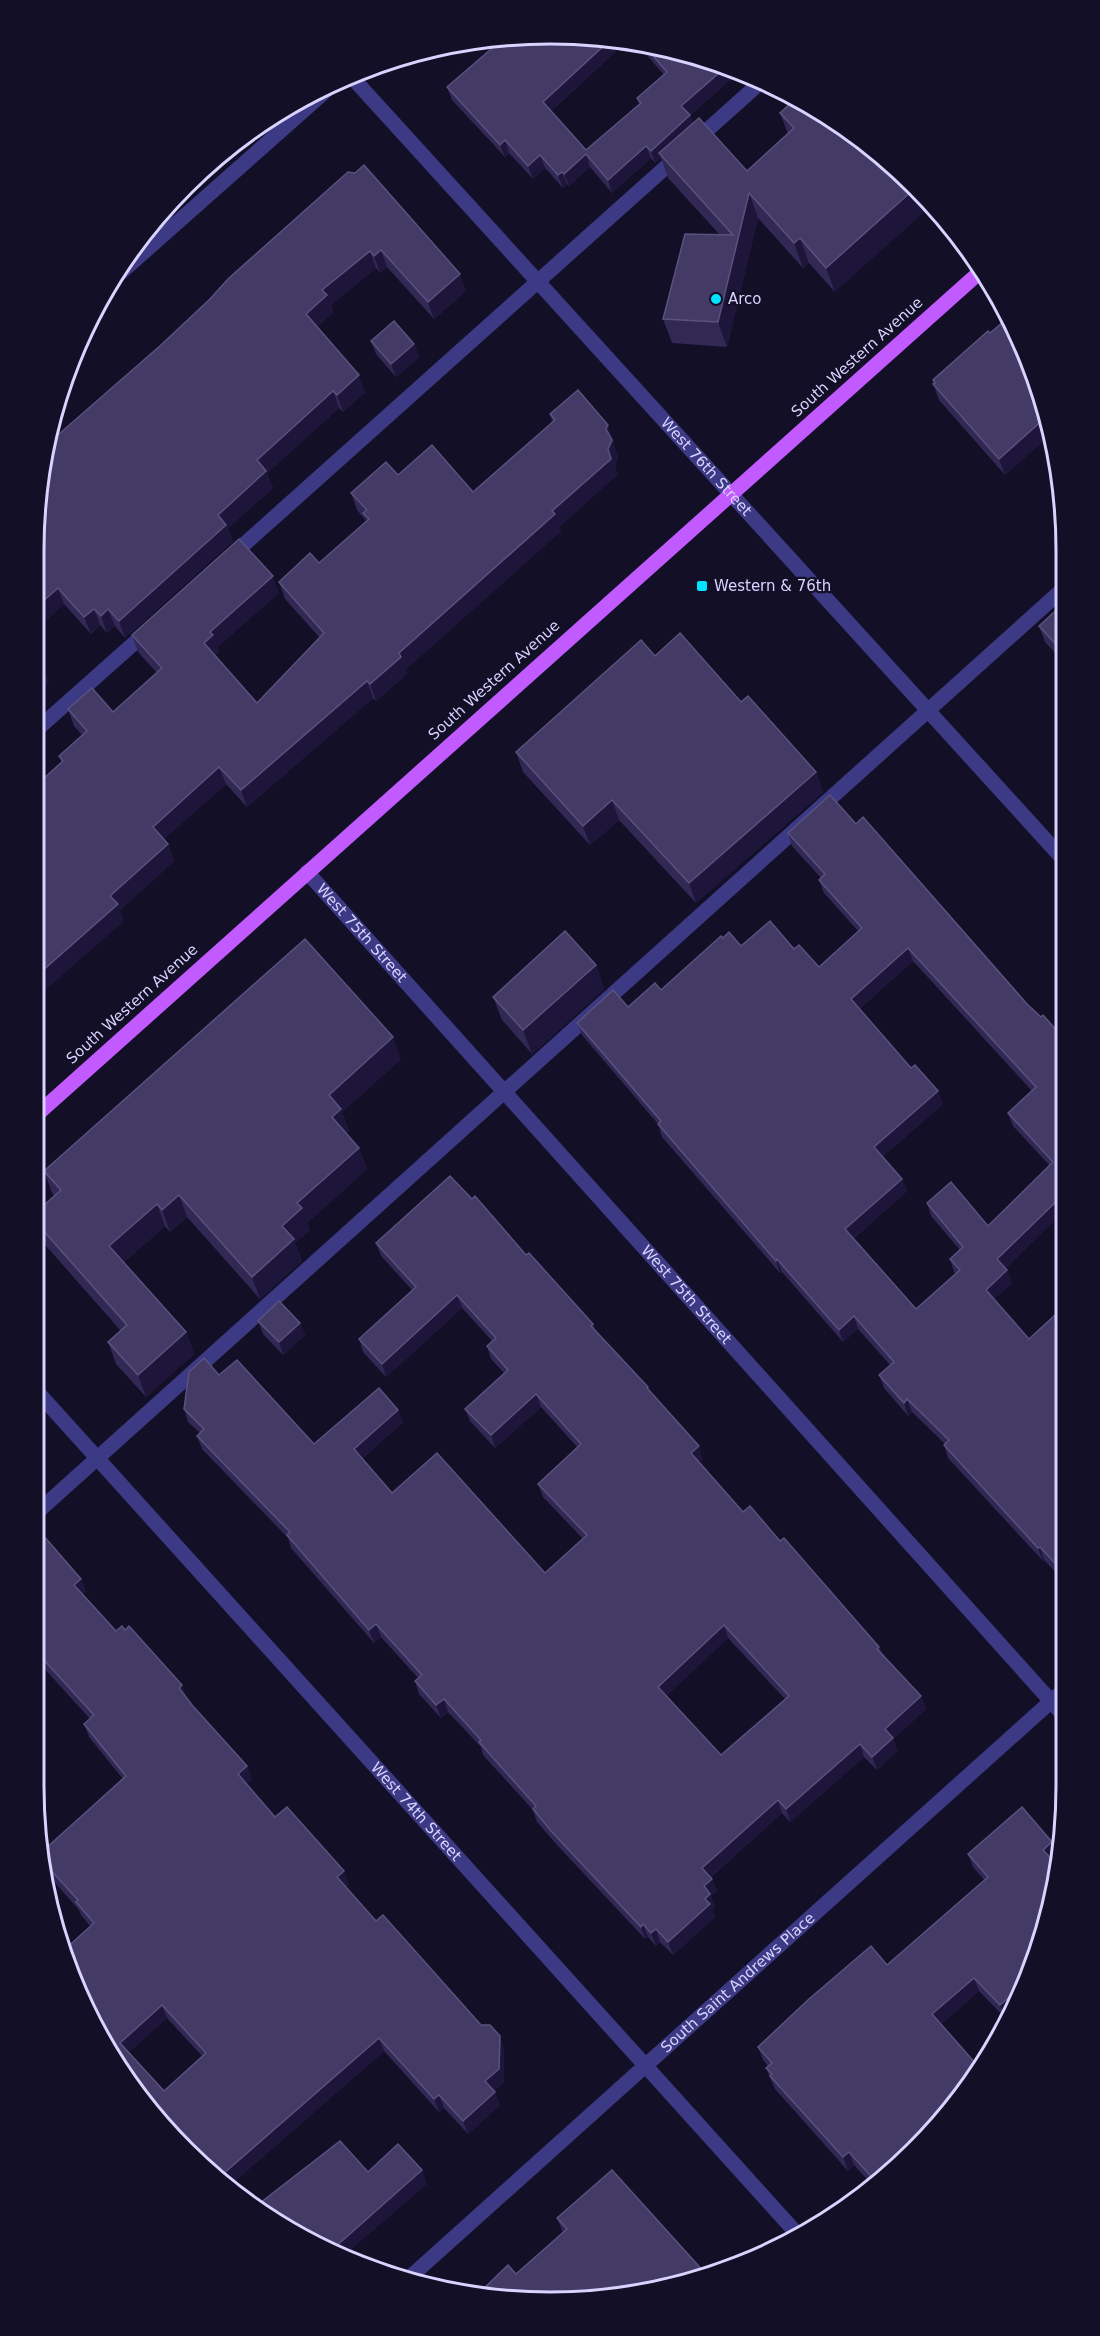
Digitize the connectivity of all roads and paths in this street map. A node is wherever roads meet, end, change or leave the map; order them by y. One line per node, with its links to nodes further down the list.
1 (356, 82): 6 (street, West 76th Street)
2 (755, 87): 6 (street)
3 (312, 103): 4 (street)
4 (136, 259)
5 (975, 276): 7 (main road, South Western Avenue)
6 (539, 282): 7 (street, West 76th Street); 8 (street)
7 (730, 494): 11 (street, West 76th Street); 14 (main road, South Western Avenue)
8 (219, 567)
9 (1056, 595): 11 (street)
10 (157, 622): 12 (street)
11 (928, 709): 13 (street, West 76th Street); 15 (street)
12 (44, 723)
13 (1056, 851)
14 (307, 872): 15 (street, West 75th Street); 16 (main road, South Western Avenue)
15 (504, 1092): 18 (street); 21 (street, West 75th Street)
16 (44, 1108)
17 (44, 1399): 18 (street, West 74th Street)
18 (97, 1458): 19 (street); 23 (street, West 74th Street)
19 (44, 1506)
20 (1056, 1697): 21 (street, South Saint Andrews Place)
21 (1051, 1701): 22 (street, West 75th Street); 23 (street, South Saint Andrews Place)
22 (1056, 1707)
23 (646, 2064): 24 (street, West 74th Street); 25 (street, South Saint Andrews Place)
24 (794, 2230)
25 (414, 2274)

